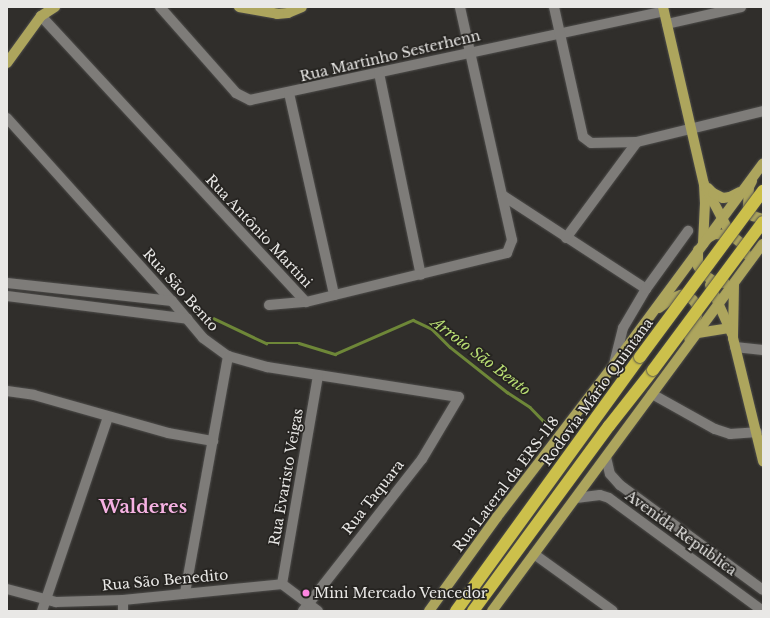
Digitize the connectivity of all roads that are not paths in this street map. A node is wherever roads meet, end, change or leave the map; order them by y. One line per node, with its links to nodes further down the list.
1 (55, 7): 9 (main road)
2 (160, 7): 15 (street, Rua Martinho Sesterhenn)
3 (239, 7): 4 (main road)
4 (302, 7)
5 (460, 7): 12 (street)
6 (554, 7): 11 (street)
7 (741, 7): 10 (street)
8 (664, 9): 10 (main road); 11 (street, Rua Martinho Sesterhenn)
9 (41, 16): 13 (main road); 43 (street, Rua Antônio Martini)
10 (667, 24): 18 (main road)
11 (560, 32): 12 (street, Rua Martinho Sesterhenn); 19 (street)
12 (470, 52): 14 (street, Rua Martinho Sesterhenn); 25 (street)
13 (7, 63)
14 (379, 73): 15 (street, Rua Martinho Sesterhenn); 34 (street)
15 (289, 93): 40 (street)
16 (763, 111): 18 (street)
17 (7, 118): 42 (street, Rua São Bento)
18 (690, 129): 19 (street); 22 (main road)
19 (637, 142): 30 (street)
20 (763, 163): 21 (main road, Rua Lateral da ERS-118)
21 (756, 172): 24 (main road, Rua Lateral da ERS-118); 27 (main road)
22 (704, 184): 24 (main road); 26 (main road); 31 (main road)
23 (763, 191): 82 (highway, Rodovia Mário Quintana, bridge)
24 (741, 192): 26 (main road, Rua Lateral da ERS-118)
25 (502, 195): 30 (street); 34 (street, Rua Antônio Martini)
26 (722, 218): 29 (main road); 31 (main road, Rua Lateral da ERS-118)
27 (763, 220): 83 (highway, Rodovia Mário Quintana, bridge)
28 (688, 231): 38 (street)
29 (731, 235): 31 (main road); 33 (main road)
30 (566, 238): 38 (street)
31 (703, 244): 35 (main road); 47 (main road, Rua Lateral da ERS-118)
32 (763, 244): 33 (main road)
33 (746, 268): 36 (main road)
34 (421, 275): 40 (street, Rua Antônio Martini)
35 (707, 279): 36 (main road); 45 (main road)
36 (736, 281): 45 (main road); 51 (main road)
37 (7, 283): 39 (street)
38 (646, 289): 55 (street)
39 (93, 294): 42 (street); 46 (street)
40 (334, 295): 43 (street, Rua Antônio Martini)
41 (7, 296): 46 (street)
42 (172, 301): 48 (street, Rua São Bento)
43 (306, 302): 44 (street)
44 (269, 305)
45 (718, 306): 49 (main road); 50 (main road)
46 (92, 307): 48 (street)
47 (648, 318): 52 (main road); 55 (main road, Rua Lateral da ERS-118)
48 (188, 319): 54 (street, Rua São Bento)
49 (729, 328): 50 (main road); 51 (main road)
50 (698, 333): 52 (main road)
51 (734, 342): 53 (street); 61 (main road)
52 (686, 348): 58 (main road)
53 (763, 350)
54 (228, 356): 56 (street, Rua São Bento); 62 (street)
55 (613, 366): 81 (main road, Rua Lateral da ERS-118)
56 (318, 375): 59 (street, Rua São Bento); 71 (street, Rua Evaristo Veigas)
57 (7, 391): 60 (street)
58 (652, 394): 61 (street); 63 (main road)
59 (459, 397): 77 (street, Rua Taquara)
60 (108, 417): 62 (street); 75 (street)
61 (757, 432): 64 (main road)
62 (213, 441): 74 (street)
63 (606, 457): 65 (main road); 66 (street, Avenida República)
64 (763, 461)
65 (576, 498): 67 (street, Avenida República); 69 (main road)
66 (650, 507): 67 (street); 68 (street, Avenida República)
67 (641, 521): 70 (street, Avenida República)
68 (703, 546): 70 (street); 73 (street, Avenida República)
69 (534, 554): 84 (main road); 85 (street)
70 (693, 559): 86 (street, Avenida República)
71 (282, 584): 74 (street, Rua São Benedito); 77 (street)
72 (7, 589): 75 (street, Rua São Benedito)
73 (763, 590)
74 (185, 593): 76 (street, Rua São Benedito)
75 (46, 600): 76 (street, Rua São Benedito); 78 (street)
76 (123, 600): 79 (street)
77 (305, 608): 80 (street)
78 (42, 611)
79 (123, 611)
80 (318, 611)
81 (429, 611)
82 (456, 611)
83 (473, 611)
84 (492, 611)
85 (613, 611)
86 (763, 611)

